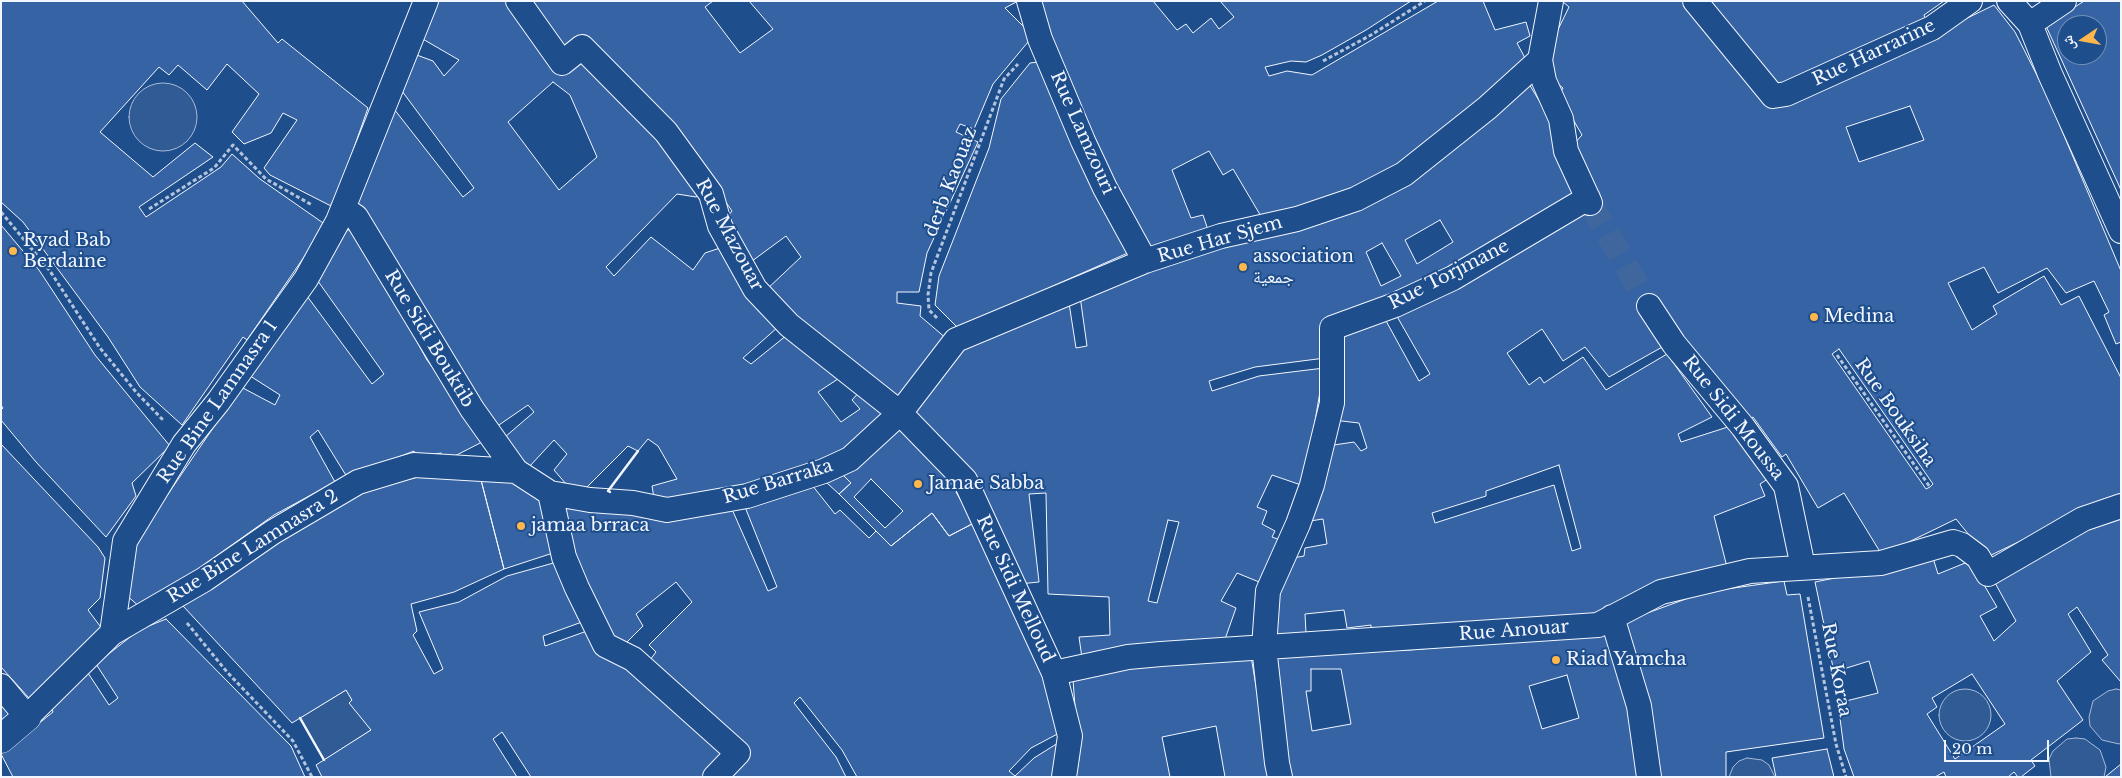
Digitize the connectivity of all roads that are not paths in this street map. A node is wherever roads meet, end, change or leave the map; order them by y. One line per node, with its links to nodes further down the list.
1 (426, 1): 11 (street, Rue Bine Lamnasra 1)
2 (518, 1): 15 (street, Rue Mazouar)
3 (1029, 1): 13 (street, Rue Lamzouri)
4 (1552, 1): 10 (street)
5 (1695, 1): 6 (street, Rue Harrarine)
6 (1970, 1)
7 (2009, 1): 9 (street)
8 (2064, 1): 9 (street)
9 (2030, 24): 12 (street)
10 (1540, 60): 13 (street, Rue Har Sjem); 22 (street, Rue Torjmane)
11 (341, 214): 16 (street, Rue Sidi Bouktib); 21 (street, Rue Bine Lamnasra 1)
12 (2121, 231)
13 (1145, 261): 15 (street, Rue Har Sjem)
14 (1649, 306): 19 (street, Rue Sidi Moussa)
15 (900, 414): 17 (street, Rue Barraka); 23 (street, Rue Sidi Melloud)
16 (516, 471): 17 (street); 21 (street, Rue Bine Lamnasra 2)
17 (550, 493): 27 (street)
18 (2121, 506): 19 (street, Rue Anouar)
19 (1803, 567): 20 (street, Rue Anouar)
20 (1612, 617): 22 (street, Rue Anouar); 30 (street)
21 (112, 633): 25 (street, Rue Bine Lamnasra 2)
22 (1264, 647): 23 (street, Rue Anouar); 29 (street)
23 (1054, 673): 28 (street, Rue Sidi Melloud)
24 (1, 686): 25 (street)
25 (27, 717): 26 (street)
26 (1, 739)
27 (715, 777)
28 (1064, 777)
29 (1280, 777)
30 (1649, 777)

